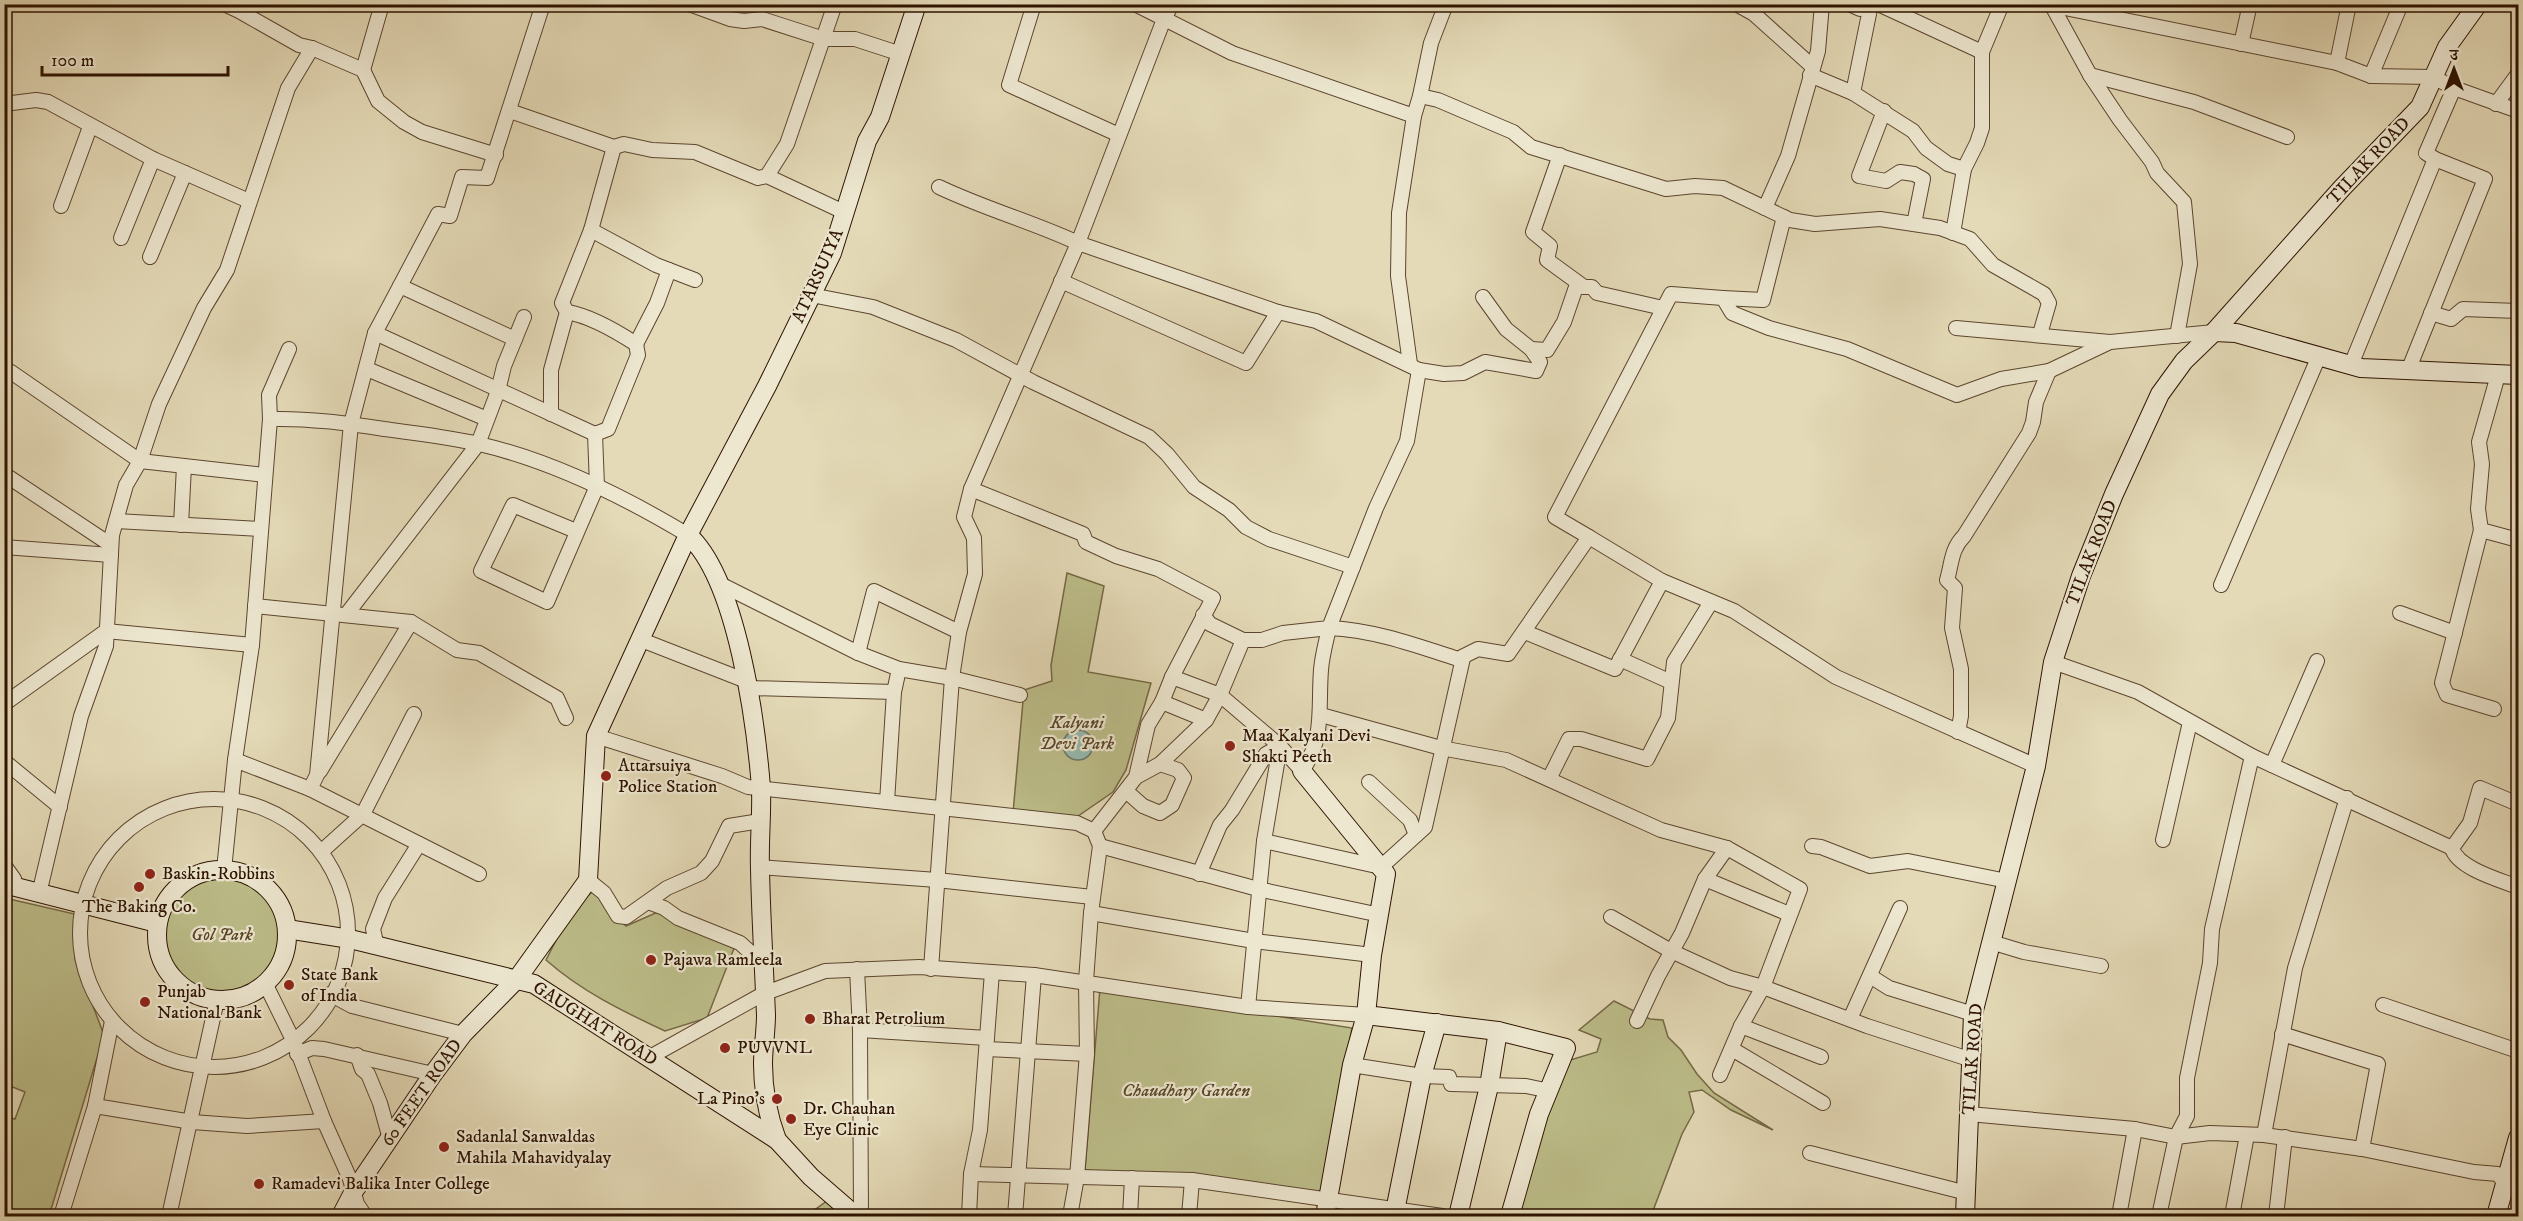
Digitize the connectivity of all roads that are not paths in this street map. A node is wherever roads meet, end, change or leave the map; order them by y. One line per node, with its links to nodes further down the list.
1 (224, 4): 25 (street)
2 (382, 4): 29 (street)
3 (543, 4): 40 (street)
4 (689, 4): 23 (street)
5 (835, 4): 23 (street)
6 (917, 4): 27 (street, ATARSUIYA)
7 (1034, 4): 45 (street)
8 (1135, 4): 22 (street)
9 (1172, 4): 22 (street)
10 (1446, 4): 37 (street)
11 (1736, 4): 30 (street)
12 (1822, 4): 30 (street)
13 (1849, 4): 14 (street)
14 (1869, 4): 36 (street)
15 (1878, 4): 26 (street)
16 (2002, 4): 26 (street)
17 (2250, 4): 24 (street)
18 (2349, 4): 28 (street)
19 (2401, 4): 33 (street)
20 (2478, 4): 34 (street, TILAK ROAD)
21 (2050, 5): 24 (street); 32 (street)
22 (1164, 19): 43 (street); 45 (street)
23 (824, 39): 27 (street); 54 (street)
24 (2241, 44): 28 (street)
25 (312, 48): 29 (street); 56 (street)
26 (1982, 52): 52 (street)
27 (901, 54): 59 (street, ATARSUIYA)
28 (2337, 63): 33 (street)
29 (363, 70): 48 (street)
30 (1811, 71): 36 (street); 58 (street)
31 (2518, 74): 39 (street)
32 (2090, 75): 46 (street); 85 (street)
33 (2370, 76): 34 (street)
34 (2433, 77): 35 (street); 82 (street, TILAK ROAD)
35 (2454, 88): 39 (street); 51 (street)
36 (1853, 93): 41 (street)
37 (1420, 96): 43 (street); 49 (street)
38 (4, 104): 44 (street)
39 (2496, 104): 42 (street)
40 (510, 111): 47 (street); 48 (street)
41 (1884, 111): 52 (street); 61 (street)
42 (2518, 111)
43 (1414, 116): 93 (street)
44 (90, 127): 50 (street); 57 (street)
45 (1119, 135): 65 (street)
46 (2287, 137)
47 (614, 147): 54 (street); 62 (street)
48 (496, 155): 70 (street)
49 (1560, 155): 58 (street); 71 (street)
50 (153, 159): 53 (street); 64 (street)
51 (2435, 159): 79 (street); 92 (street)
52 (1964, 169): 63 (street)
53 (185, 173): 56 (street); 66 (street)
54 (766, 176): 59 (street)
55 (939, 187): 65 (street)
56 (249, 201): 109 (street)
57 (61, 206)
58 (1765, 208): 60 (street)
59 (846, 213): 72 (street, ATARSUIYA)
60 (1784, 217): 61 (street); 74 (street)
61 (1914, 224): 63 (street)
62 (591, 230): 67 (street); 77 (street)
63 (1953, 233): 84 (street)
64 (121, 238)
65 (1078, 243): 69 (street); 78 (street)
66 (150, 257)
67 (669, 270): 68 (street); 88 (street)
68 (695, 280)
69 (1061, 281): 78 (street); 99 (street)
70 (400, 286): 83 (street); 86 (street)
71 (1584, 287): 75 (street); 90 (street)
72 (811, 295): 99 (street); 120 (street, ATARSUIYA)
73 (1483, 297): 90 (street)
74 (1723, 298): 75 (street); 96 (street)
75 (1663, 308): 121 (street)
76 (2518, 311): 79 (street)
77 (567, 312): 88 (street); 103 (street)
78 (1278, 312): 93 (street)
79 (2431, 313): 97 (street)
80 (524, 317): 86 (street)
81 (1956, 328): 84 (street)
82 (2214, 332): 85 (street); 91 (street); 147 (street, TILAK ROAD)
83 (375, 333): 94 (street); 102 (street)
84 (2040, 334): 87 (street)
85 (2177, 336): 87 (street)
86 (515, 339): 102 (street)
87 (2110, 342): 96 (street)
88 (636, 344): 107 (street)
89 (290, 349): 104 (street)
90 (1531, 349): 93 (street)
91 (2319, 356): 92 (street); 128 (street)
92 (2351, 365): 97 (street)
93 (1415, 367): 125 (street)
94 (367, 369): 105 (street); 106 (street)
95 (2518, 370): 101 (street)
96 (2049, 371): 164 (street)
97 (2408, 371): 100 (street)
98 (11, 372): 109 (street)
99 (1020, 375): 114 (street); 125 (street)
100 (2498, 375): 101 (street); 118 (street)
101 (2518, 375)
102 (498, 391): 103 (street); 105 (street)
103 (550, 414): 107 (street)
104 (270, 419): 106 (street); 112 (street)
105 (487, 419): 108 (street)
106 (351, 424): 108 (street); 132 (street)
107 (595, 434): 113 (street)
108 (478, 444): 113 (street); 132 (street)
109 (140, 461): 110 (street); 115 (street)
110 (184, 466): 112 (street); 116 (street)
111 (4, 474): 124 (street)
112 (265, 475): 117 (street)
113 (597, 486): 119 (street); 120 (street)
114 (971, 489): 133 (street); 137 (street)
115 (116, 521): 116 (street); 124 (street)
116 (181, 525): 117 (street)
117 (261, 529): 130 (street)
118 (2481, 530): 122 (street); 139 (street)
119 (576, 531): 119 (street)
120 (688, 535): 127 (street); 140 (street, ATARSUIYA)
121 (1589, 537): 126 (street); 138 (street)
122 (2518, 540)
123 (4, 547): 124 (street)
124 (111, 550): 136 (street)
125 (1353, 567): 135 (street)
126 (1662, 581): 129 (street); 145 (street)
127 (718, 583): 143 (street); 152 (street)
128 (2221, 585)
129 (1711, 602): 151 (street); 164 (street)
130 (255, 606): 132 (street); 142 (street)
131 (2400, 613): 139 (street)
132 (339, 615): 134 (street); 175 (street)
133 (1203, 615): 141 (street); 149 (street)
134 (411, 622): 161 (street); 175 (street)
135 (1329, 628): 141 (street); 144 (street); 160 (street)
136 (106, 631): 142 (street); 157 (street); 186 (street)
137 (959, 632): 143 (street); 150 (street)
138 (1525, 632): 144 (street); 145 (street)
139 (2455, 633): 158 (street)
140 (639, 639): 152 (street); 165 (street, ATARSUIYA)
141 (1243, 640): 155 (street)
142 (252, 645): 169 (street)
143 (858, 653): 148 (street)
144 (1463, 658): 167 (street)
145 (1620, 659): 151 (street)
146 (2317, 661): 172 (street)
147 (2053, 662): 163 (street); 173 (street, TILAK ROAD)
148 (899, 669): 150 (street); 153 (street)
149 (1172, 676): 155 (street); 156 (street)
150 (952, 678): 154 (street); 187 (street)
151 (1671, 682): 177 (street)
152 (749, 685): 153 (street); 179 (street)
153 (894, 692): 184 (street)
154 (1020, 695)
155 (1220, 695): 162 (street); 166 (street)
156 (1162, 702): 162 (street); 176 (street)
157 (4, 704)
158 (2494, 709)
159 (414, 714): 188 (street)
160 (1321, 715): 167 (street); 174 (street)
161 (566, 718)
162 (1206, 720): 171 (street)
163 (2190, 722): 168 (street); 192 (street)
164 (1958, 732): 173 (street)
165 (596, 736): 179 (street); 207 (street)
166 (1280, 746): 174 (street); 193 (street); 205 (street)
167 (1441, 748): 177 (street); 191 (street)
168 (2252, 756): 172 (street); 282 (street)
169 (235, 760): 180 (street); 183 (street)
170 (4, 761): 186 (street)
171 (1160, 764): 176 (street); 181 (street)
172 (2272, 765): 182 (street)
173 (2036, 766): 209 (street, TILAK ROAD)
174 (1302, 771): 202 (street)
175 (317, 775): 180 (street)
176 (1136, 777): 181 (street)
177 (1549, 779): 197 (street)
178 (1369, 782): 191 (street)
179 (761, 788): 184 (street); 189 (street)
180 (310, 789): 188 (street)
181 (1126, 791): 190 (street)
182 (2347, 798): 198 (street); 256 (street)
183 (232, 800): 199 (street); 203 (street); 216 (street)
184 (888, 802): 187 (street)
185 (2518, 804): 198 (street)
186 (60, 807): 213 (street)
187 (942, 808): 190 (street); 208 (street)
188 (363, 814): 194 (street); 199 (street)
189 (760, 821): 201 (street); 215 (street)
190 (1094, 831): 195 (street)
191 (1416, 836): 202 (street)
192 (2163, 840)
193 (1264, 841): 202 (street); 212 (street)
194 (419, 844): 204 (street); 227 (street)
195 (1100, 846): 205 (street); 214 (street)
196 (1812, 846): 209 (street)
197 (1727, 848): 206 (street); 219 (street)
198 (2452, 848): 211 (street)
199 (322, 851): 224 (street)
200 (4, 865): 210 (street)
201 (759, 867): 208 (street); 229 (street)
202 (1381, 867): 220 (street)
203 (224, 870): 222 (street); 223 (street)
204 (479, 874)
205 (1199, 874): 212 (street)
206 (1706, 879): 219 (street); 228 (street)
207 (588, 880): 215 (street); 237 (street, 60 FEET ROAD)
208 (937, 880): 214 (street); 233 (street)
209 (2007, 881): 226 (street, TILAK ROAD)
210 (10, 885): 213 (street)
211 (2518, 887)
212 (1258, 889): 220 (street); 225 (street)
213 (39, 894): 216 (street)
214 (1092, 897): 218 (street)
215 (648, 902): 229 (street)
216 (82, 904): 222 (street); 249 (street)
217 (1900, 908): 236 (street)
218 (1091, 913): 225 (street); 238 (street)
219 (1789, 914): 240 (street)
220 (1380, 915): 230 (street)
221 (1611, 917): 228 (street)
222 (158, 923): 243 (street)
223 (287, 929): 224 (street, GAUGHAT ROAD); 239 (street)
224 (350, 939): 227 (street, GAUGHAT ROAD); 241 (street)
225 (1254, 941): 230 (street); 245 (street)
226 (1991, 942): 231 (street); 246 (street, TILAK ROAD)
227 (377, 947): 237 (street, GAUGHAT ROAD)
228 (1671, 951): 240 (street); 250 (street)
229 (762, 955): 242 (street)
230 (1372, 956): 247 (street)
231 (2101, 966)
232 (857, 969): 233 (street); 242 (street); 253 (street)
233 (931, 969): 234 (street)
234 (992, 972): 235 (street); 257 (street)
235 (1034, 975): 238 (street); 260 (street)
236 (1870, 976): 246 (street); 248 (street)
237 (517, 979): 255 (street, 60 FEET ROAD); 264 (street, GAUGHAT ROAD)
238 (1086, 981): 245 (street); 262 (street)
239 (265, 983): 243 (street); 258 (street)
240 (1763, 987): 248 (street); 252 (street)
241 (330, 994): 255 (street); 258 (street)
242 (763, 994): 264 (street); 286 (street)
243 (217, 1000): 268 (street)
244 (2383, 1005): 261 (street)
245 (1248, 1007): 247 (street)
246 (1973, 1014): 266 (street, TILAK ROAD)
247 (1366, 1015): 251 (street); 267 (street)
248 (1850, 1019): 266 (street)
249 (112, 1021): 268 (street); 275 (street)
250 (1637, 1021)
251 (1437, 1023): 254 (street); 270 (street)
252 (1741, 1026): 259 (street); 265 (street)
253 (860, 1030): 257 (street); 304 (street)
254 (1498, 1031): 272 (street); 273 (street)
255 (463, 1034): 269 (street, 60 FEET ROAD)
256 (2282, 1034): 281 (street); 287 (street)
257 (987, 1044): 260 (street); 289 (street)
258 (296, 1048): 263 (street); 268 (street); 277 (street)
259 (1732, 1049): 271 (street); 274 (street)
260 (1029, 1051): 262 (street); 290 (street)
261 (2518, 1051)
262 (1087, 1054): 291 (street)
263 (357, 1055): 269 (street); 285 (street)
264 (650, 1057): 286 (street, GAUGHAT ROAD)
265 (1821, 1057)
266 (1972, 1060): 276 (street, TILAK ROAD)
267 (1352, 1065): 270 (street); 297 (street)
268 (204, 1067): 278 (street)
269 (433, 1074): 285 (street, 60 FEET ROAD)
270 (1422, 1076): 272 (street); 298 (street)
271 (1720, 1076)
272 (1488, 1086): 273 (street); 311 (street)
273 (1550, 1091): 312 (street)
274 (1823, 1103)
275 (95, 1106): 278 (street); 299 (street)
276 (1969, 1114): 279 (street); 296 (street, TILAK ROAD)
277 (324, 1121): 278 (street); 295 (street)
278 (192, 1122): 300 (street)
279 (2135, 1130): 282 (street); 314 (street)
280 (2247, 1135): 281 (street); 282 (street); 316 (street)
281 (2264, 1135): 283 (street)
282 (2176, 1137): 315 (street)
283 (2285, 1137): 287 (street); 317 (street)
284 (2518, 1138): 294 (street)
285 (390, 1139): 295 (street, 60 FEET ROAD)
286 (777, 1140): 303 (street, GAUGHAT ROAD)
287 (2362, 1149): 294 (street)
288 (1810, 1153): 296 (street)
289 (971, 1174): 290 (street); 305 (street)
290 (1018, 1175): 291 (street); 306 (street)
291 (1077, 1177): 292 (street); 307 (street)
292 (1132, 1178): 293 (street); 308 (street)
293 (1192, 1180): 297 (street); 309 (street)
294 (2512, 1187): 318 (street)
295 (354, 1191): 301 (street, 60 FEET ROAD); 302 (street)
296 (1967, 1193): 313 (street, TILAK ROAD)
297 (1327, 1208): 298 (street)
298 (1394, 1213): 310 (street)
299 (61, 1216)
300 (170, 1216)
301 (341, 1216)
302 (364, 1216)
303 (856, 1216)
304 (861, 1216)
305 (969, 1216)
306 (1015, 1216)
307 (1070, 1216)
308 (1130, 1216)
309 (1189, 1216)
310 (1442, 1216)
311 (1458, 1216)
312 (1509, 1216)
313 (1965, 1216)
314 (2119, 1216)
315 (2158, 1216)
316 (2232, 1216)
317 (2276, 1216)
318 (2496, 1216)

